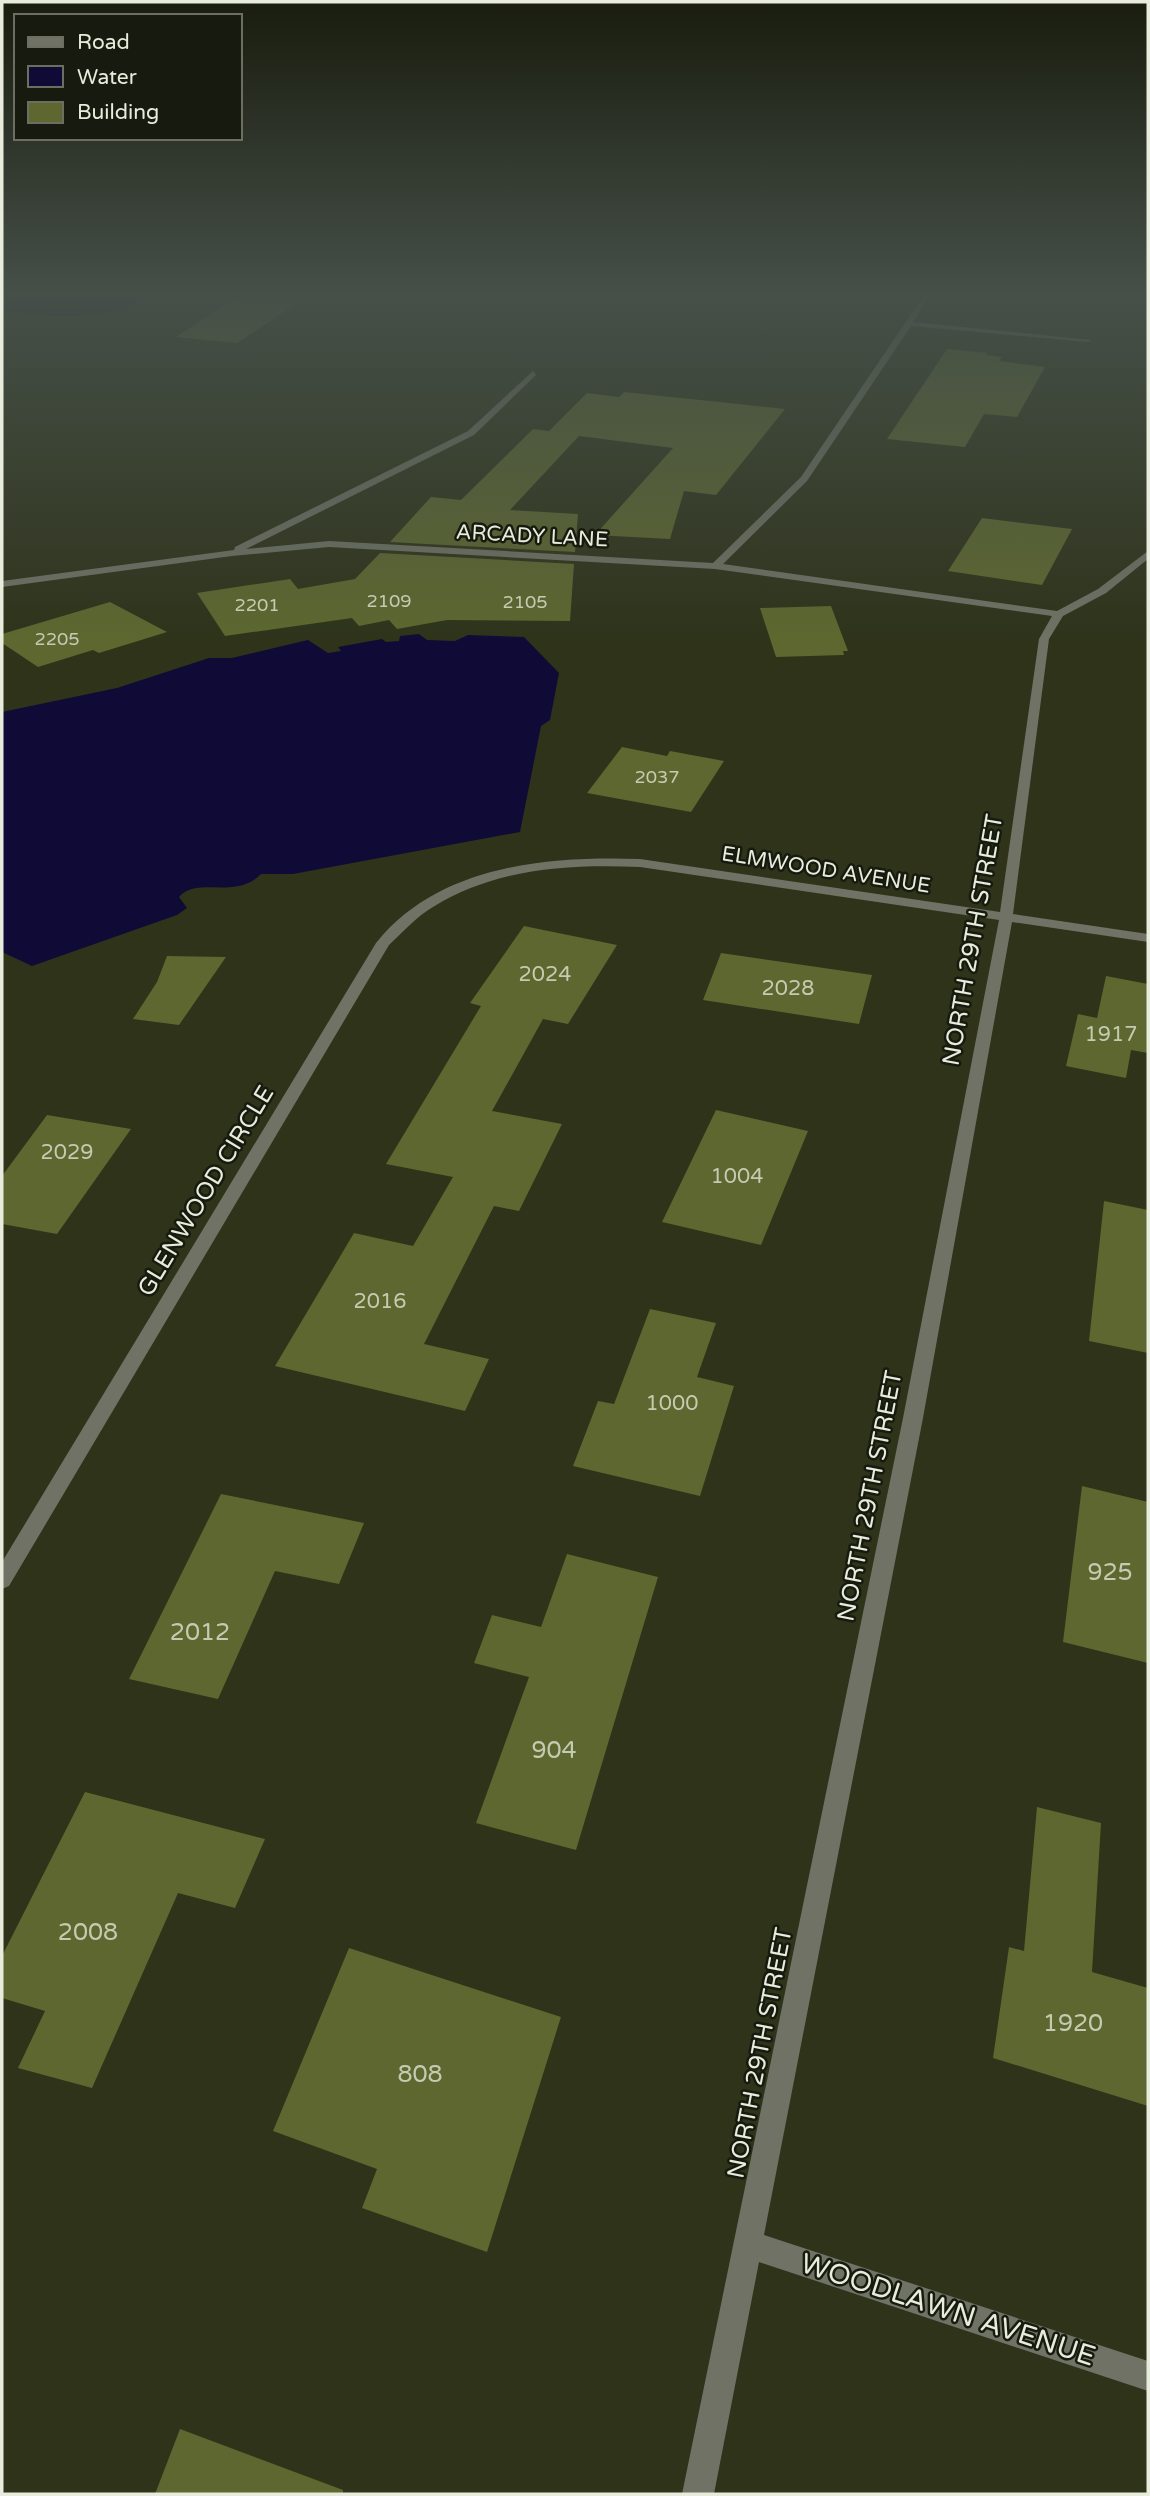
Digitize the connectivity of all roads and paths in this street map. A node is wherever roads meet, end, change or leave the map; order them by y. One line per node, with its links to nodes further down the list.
1 (496, 408): 3 (street)
2 (853, 408): 5 (street)
3 (232, 553): 5 (street, ARCADY LANE); 6 (street, ARCADY LANE)
4 (1148, 554): 7 (street)
5 (715, 566): 7 (street, ARCADY LANE)
6 (2, 584)
7 (1059, 614): 9 (street, NORTH 29TH STREET)
8 (497, 874): 9 (street, ELMWOOD AVENUE); 11 (street, GLENWOOD CIRCLE)
9 (1006, 918): 10 (street, ELMWOOD AVENUE); 12 (street, NORTH 29TH STREET)
10 (1148, 938)
11 (2, 1580)
12 (748, 2244): 13 (street, WOODLAWN AVENUE); 14 (street, NORTH 29TH STREET)
13 (1148, 2376)
14 (698, 2494)

